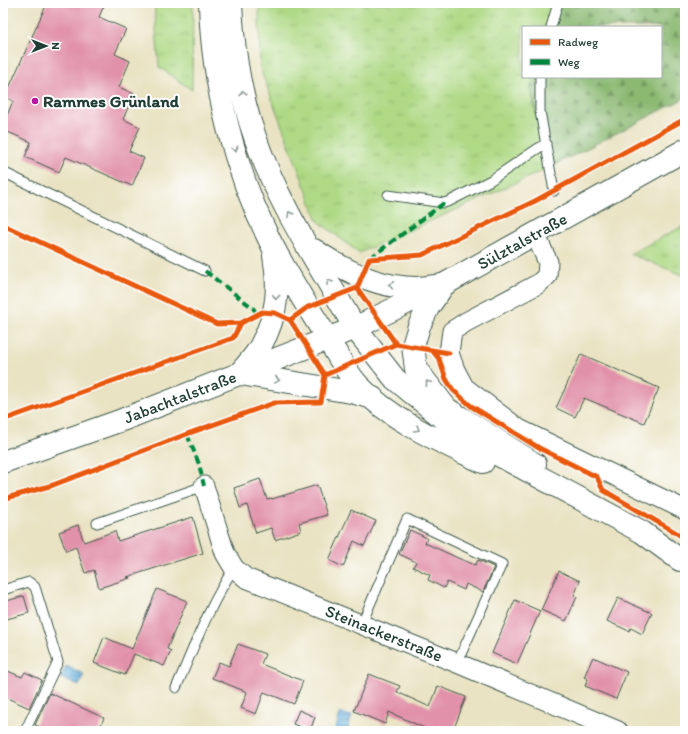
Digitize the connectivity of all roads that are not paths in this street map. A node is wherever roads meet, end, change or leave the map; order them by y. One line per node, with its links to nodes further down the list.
1 (210, 3): 12 (main road, one-way to 12)
2 (231, 3): 13 (main road, one-way to 2)
3 (558, 3): 4 (lane)
4 (551, 26)
5 (540, 78): 6 (lane)
6 (546, 143): 9 (lane); 10 (lane)
7 (685, 150): 11 (main road, Sülztalstraße)
8 (3, 172): 14 (lane)
9 (554, 191)
10 (388, 195)
11 (535, 234): 15 (main road, Sülztalstraße); 22 (street)
12 (272, 244): 17 (main road); 18 (main road, one-way to 18)
13 (309, 248): 15 (main road, one-way to 13); 16 (main road, one-way to 13)
14 (205, 271)
15 (443, 284): 16 (main road, Sülztalstraße); 24 (main road, one-way to 15)
16 (355, 328): 17 (main road, Jabachtalstraße); 24 (main road)
17 (328, 339): 18 (main road, Jabachtalstraße); 19 (main road)
18 (238, 374): 19 (main road, one-way to 19); 20 (main road, Jabachtalstraße)
19 (374, 398): 25 (main road, one-way to 25)
20 (3, 462)
21 (204, 486): 23 (lane); 26 (street, Steinackerstraße)
22 (685, 510)
23 (96, 523)
24 (642, 532): 25 (main road)
25 (683, 561)
26 (234, 568): 28 (street, Steinackerstraße); 30 (lane)
27 (3, 590): 32 (lane)
28 (362, 623): 29 (street, Steinackerstraße); 29 (lane)
29 (457, 663): 31 (street, Steinackerstraße)
30 (176, 688)
31 (613, 730)
32 (25, 731)

